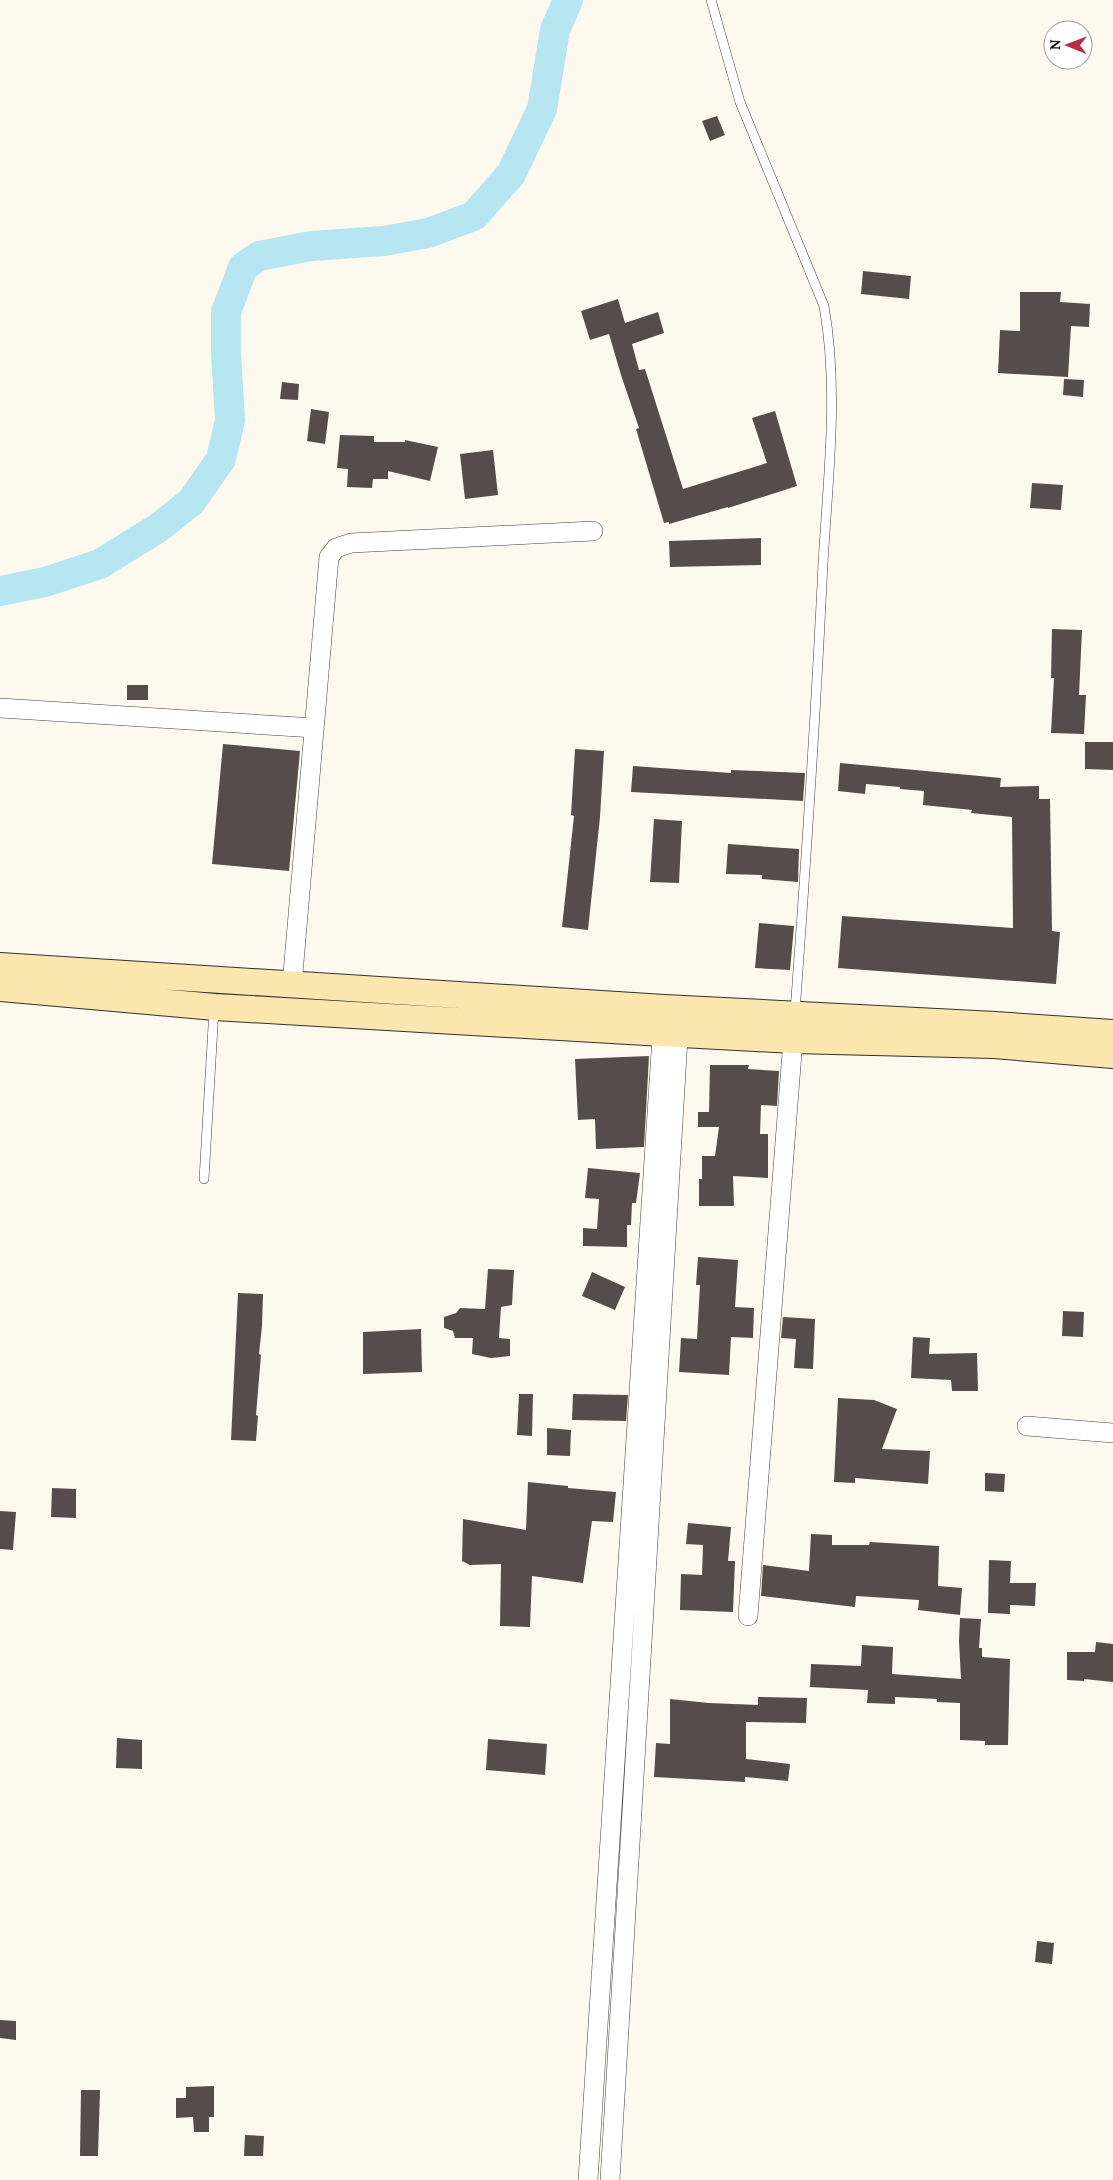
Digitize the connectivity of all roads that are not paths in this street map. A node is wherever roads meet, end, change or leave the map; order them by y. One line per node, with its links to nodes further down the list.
1 (710, 0): 9 (lane)
2 (593, 531): 4 (street)
3 (0, 708): 4 (street)
4 (314, 728): 6 (street)
5 (0, 966): 6 (street)
6 (292, 985): 10 (street)
7 (0, 988): 8 (street)
8 (215, 1006): 10 (street); 15 (lane)
9 (795, 1014): 10 (street); 12 (street)
10 (671, 1021): 13 (street); 19 (street)
11 (1113, 1033): 12 (street)
12 (994, 1035): 13 (street); 14 (street)
13 (793, 1040): 18 (street)
14 (1113, 1055)
15 (204, 1179)
16 (1027, 1426): 17 (street)
17 (1113, 1433)
18 (748, 1616)
19 (633, 1640): 20 (street); 21 (street)
20 (588, 2180)
21 (610, 2180)

